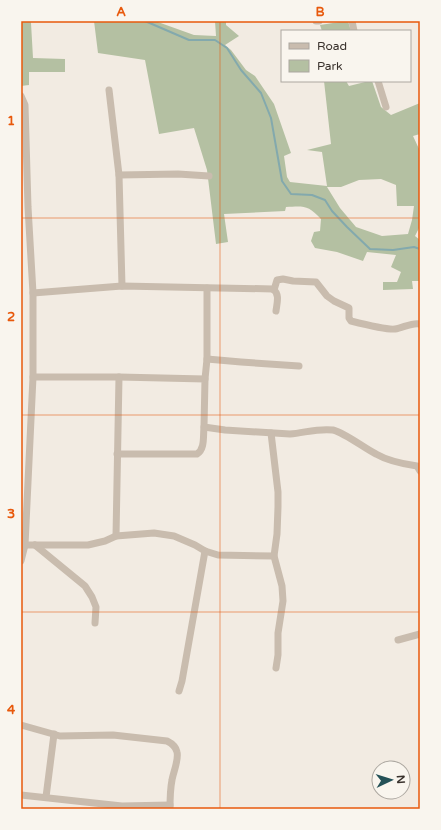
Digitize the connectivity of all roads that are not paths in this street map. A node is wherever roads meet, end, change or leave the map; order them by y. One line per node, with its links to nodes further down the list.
1 (378, 82): 4 (street)
2 (109, 90): 7 (street)
3 (21, 96): 6 (street)
4 (386, 107)
5 (21, 132): 6 (street)
6 (26, 139): 9 (street)
7 (119, 175): 8 (street); 10 (street)
8 (209, 176)
9 (24, 207): 13 (street)
10 (122, 286): 11 (street); 13 (street)
11 (207, 288): 12 (street); 16 (street)
12 (274, 290): 14 (street); 15 (street)
13 (33, 293): 19 (street)
14 (276, 311)
15 (420, 324)
16 (207, 359): 17 (street); 20 (street)
17 (299, 366)
18 (119, 377): 19 (street); 20 (street); 23 (street)
19 (32, 378): 26 (street)
20 (205, 379): 21 (street)
21 (204, 427): 22 (street); 23 (street)
22 (271, 434): 24 (street); 29 (street)
23 (117, 454): 25 (street)
24 (419, 467)
25 (116, 536): 27 (street); 28 (street)
26 (25, 545): 27 (street); 30 (street)
27 (35, 545): 31 (street)
28 (206, 551): 29 (street); 35 (street)
29 (274, 556): 34 (street)
30 (21, 561)
31 (95, 623)
32 (420, 634): 33 (street)
33 (398, 640)
34 (276, 668)
35 (179, 691)
36 (21, 725): 37 (street)
37 (54, 734): 39 (street); 40 (street)
38 (21, 795): 39 (street)
39 (46, 797): 40 (street)
40 (170, 807)

